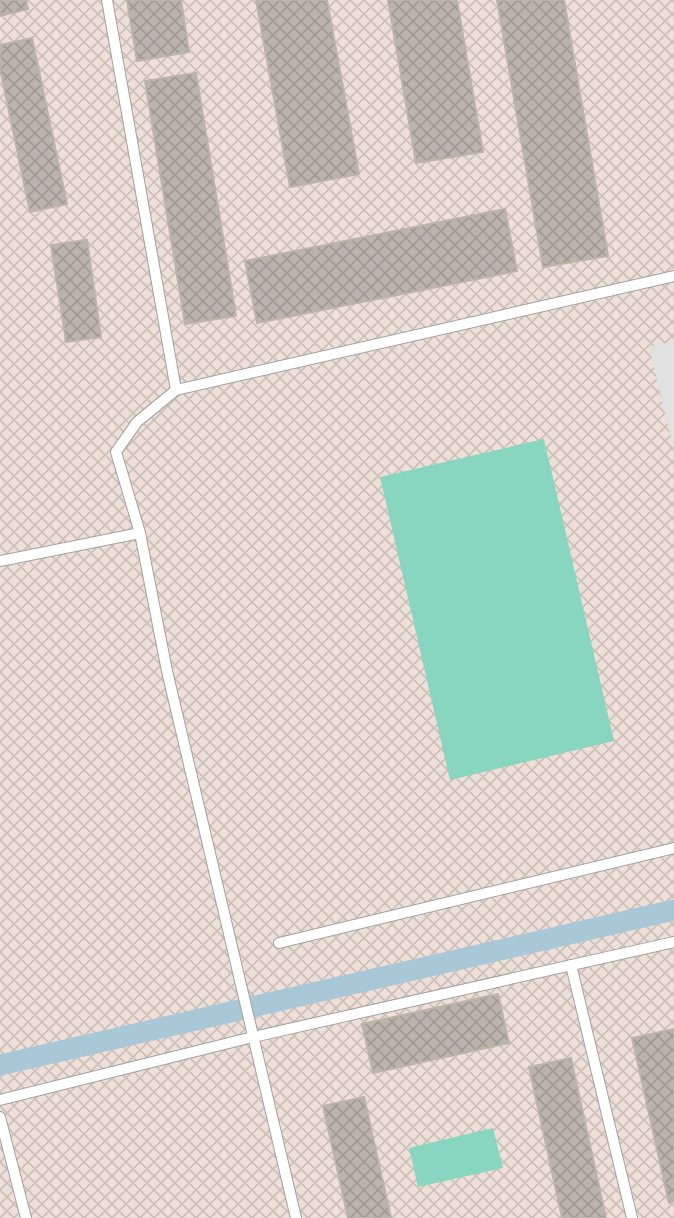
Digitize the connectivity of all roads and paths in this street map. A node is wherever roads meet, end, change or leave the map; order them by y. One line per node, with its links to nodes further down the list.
1 (107, 0): 3 (lane)
2 (674, 276): 3 (lane)
3 (176, 390): 4 (lane)
4 (141, 533): 5 (lane); 10 (lane)
5 (0, 561)
6 (674, 848): 8 (lane)
7 (674, 942): 9 (lane)
8 (279, 943)
9 (571, 965): 10 (lane); 15 (lane)
10 (254, 1037): 11 (lane); 14 (lane)
11 (0, 1100)
12 (0, 1117): 13 (lane)
13 (26, 1218)
14 (296, 1218)
15 (632, 1218)

